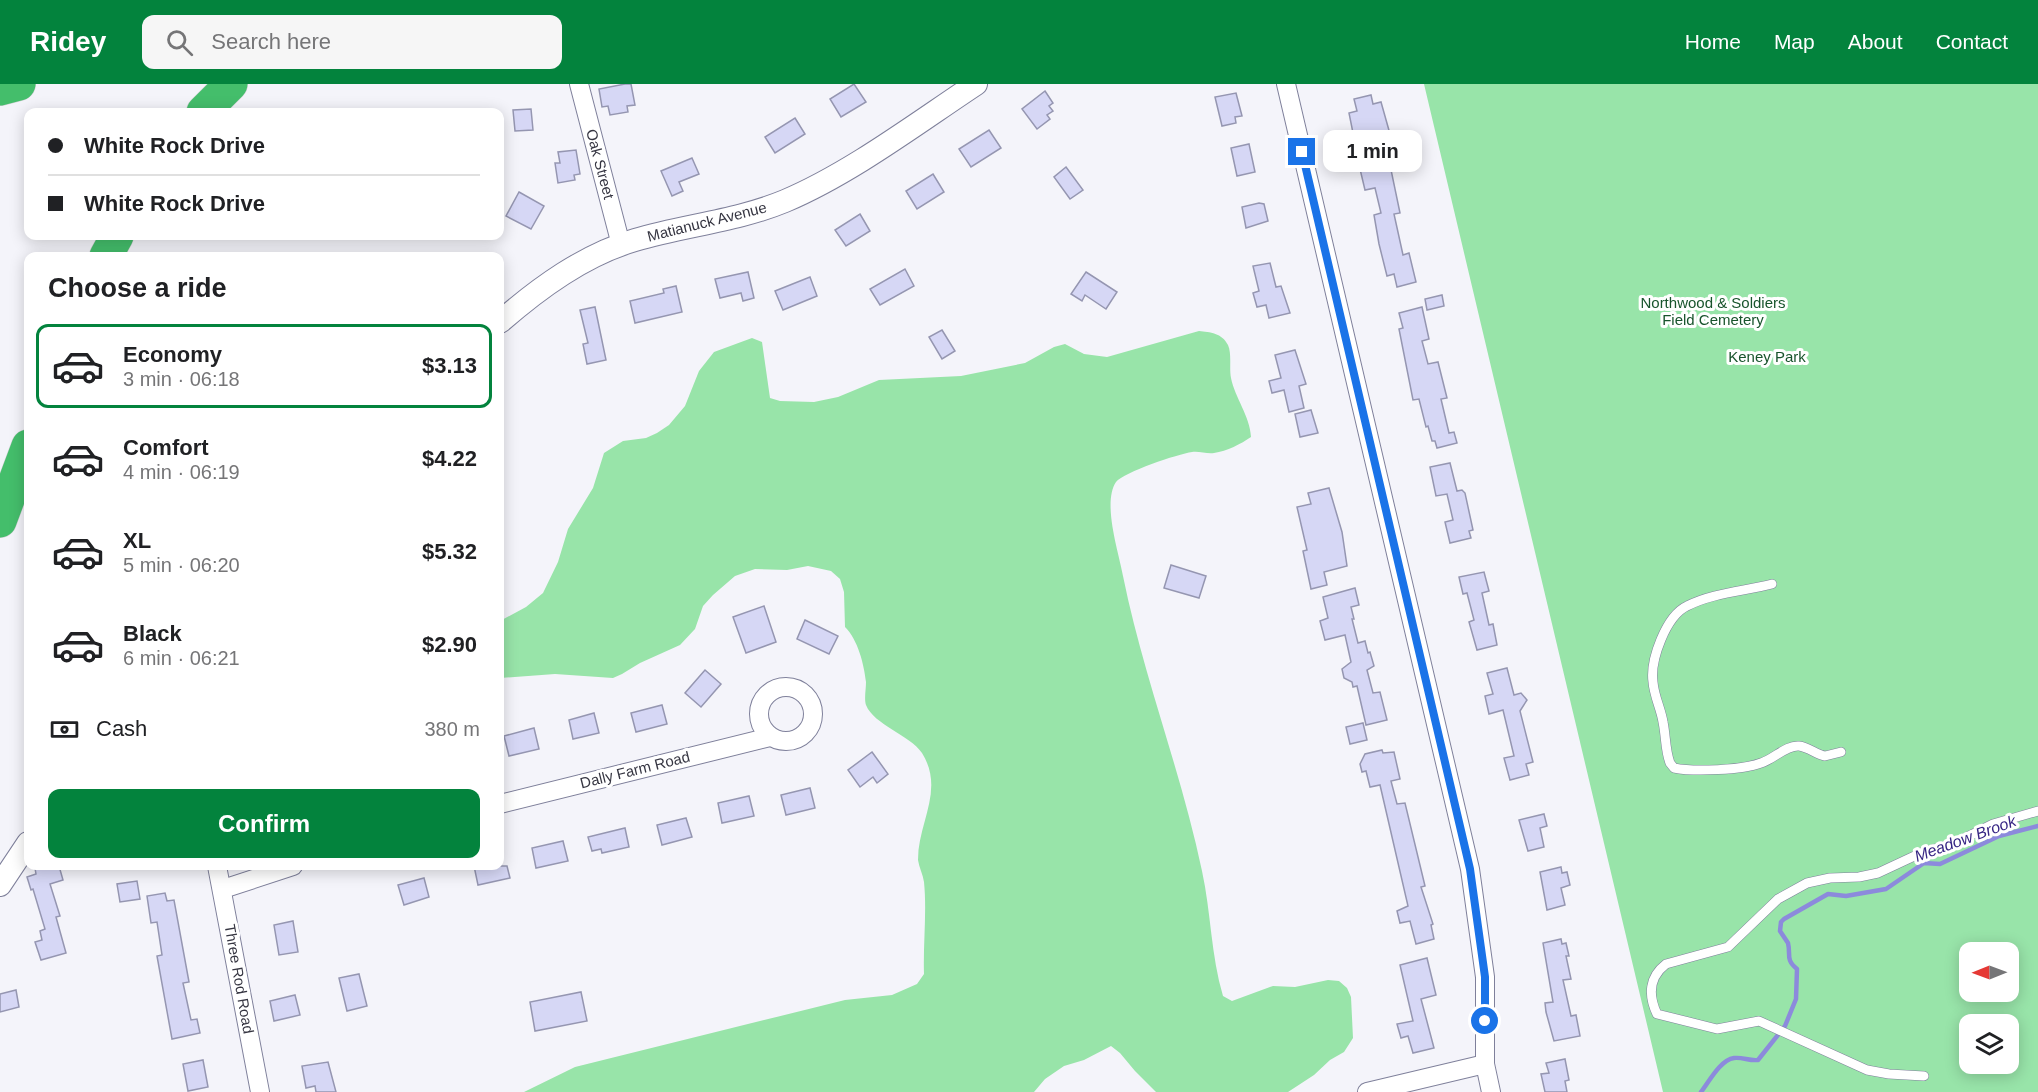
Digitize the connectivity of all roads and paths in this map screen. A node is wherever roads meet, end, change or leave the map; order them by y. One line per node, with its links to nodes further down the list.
1 (18, 84): 6 (highway)
2 (231, 84): 7 (highway)
3 (579, 84): 8 (street, Oak Street)
4 (976, 84): 8 (street, Matianuck Avenue)
5 (1286, 84): 22 (street)
6 (0, 89)
7 (208, 108)
8 (621, 244): 9 (street, Matianuck Avenue)
9 (504, 319)
10 (24, 457): 11 (highway)
11 (0, 521)
12 (1772, 585): 14 (lane)
13 (770, 737): 15 (street, Dally Farm Road)
14 (1841, 752)
15 (504, 803)
16 (2038, 811): 23 (lane)
17 (24, 849): 20 (street)
18 (218, 870): 21 (street, Three Rod Road)
19 (281, 870): 21 (street)
20 (0, 885)
21 (223, 889): 24 (street, Three Rod Road)
22 (1485, 1064): 25 (street); 26 (street)
23 (1924, 1076)
24 (260, 1092)
25 (1367, 1092)
26 (1491, 1092)

